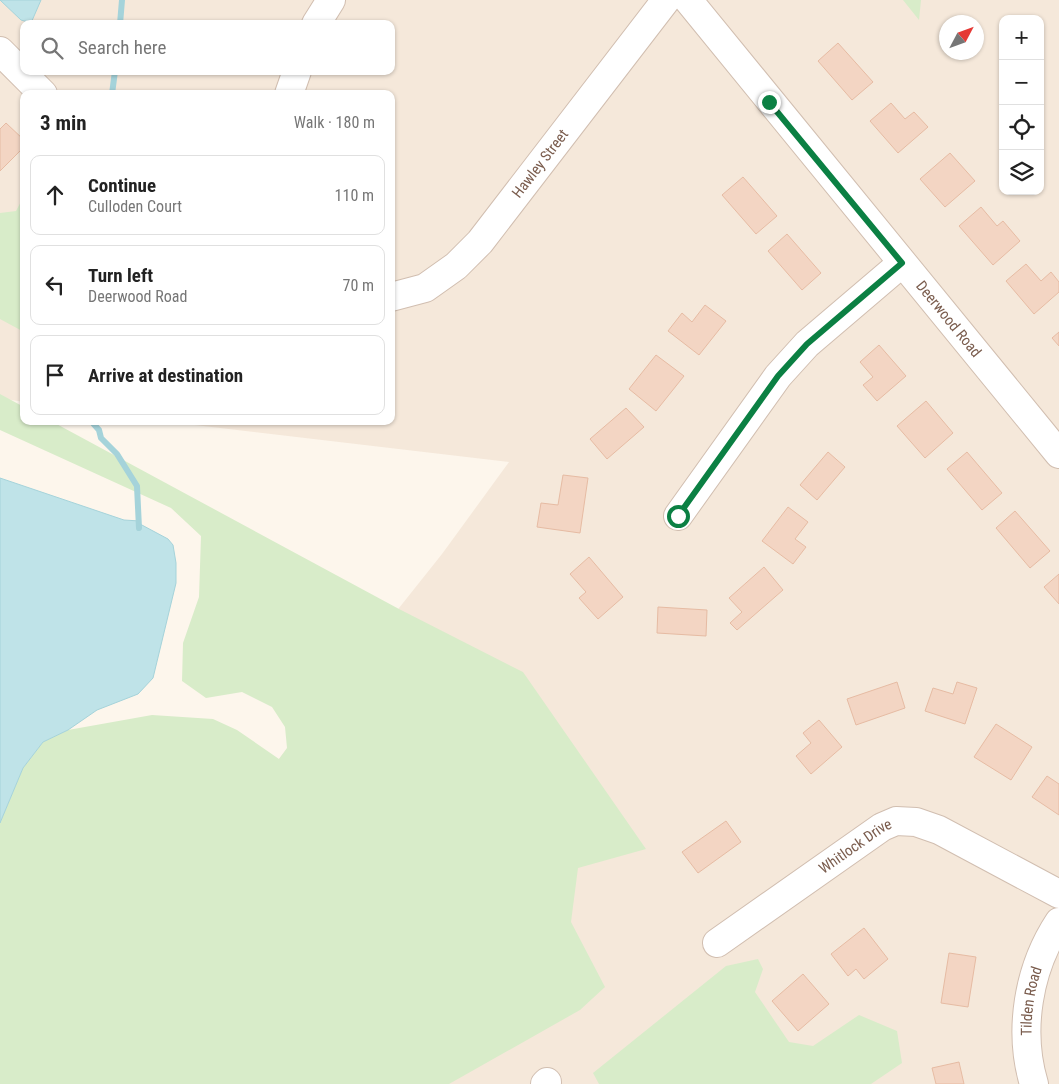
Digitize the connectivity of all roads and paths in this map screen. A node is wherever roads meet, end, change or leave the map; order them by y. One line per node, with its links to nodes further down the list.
1 (331, 0): 4 (street)
2 (666, 0): 12 (street, Hawley Street)
3 (688, 0): 11 (street, Deerwood Road)
4 (318, 20)
5 (0, 51): 6 (street)
6 (20, 71)
7 (24, 75): 9 (street)
8 (296, 75): 10 (street)
9 (39, 90)
10 (290, 90)
11 (902, 263): 13 (street, Deerwood Road); 14 (street)
12 (395, 296)
13 (1059, 454)
14 (678, 516)
15 (1059, 894): 17 (street, Whitlock Drive)
16 (1059, 922): 18 (street, Tilden Road)
17 (717, 943)
18 (1034, 1084)

